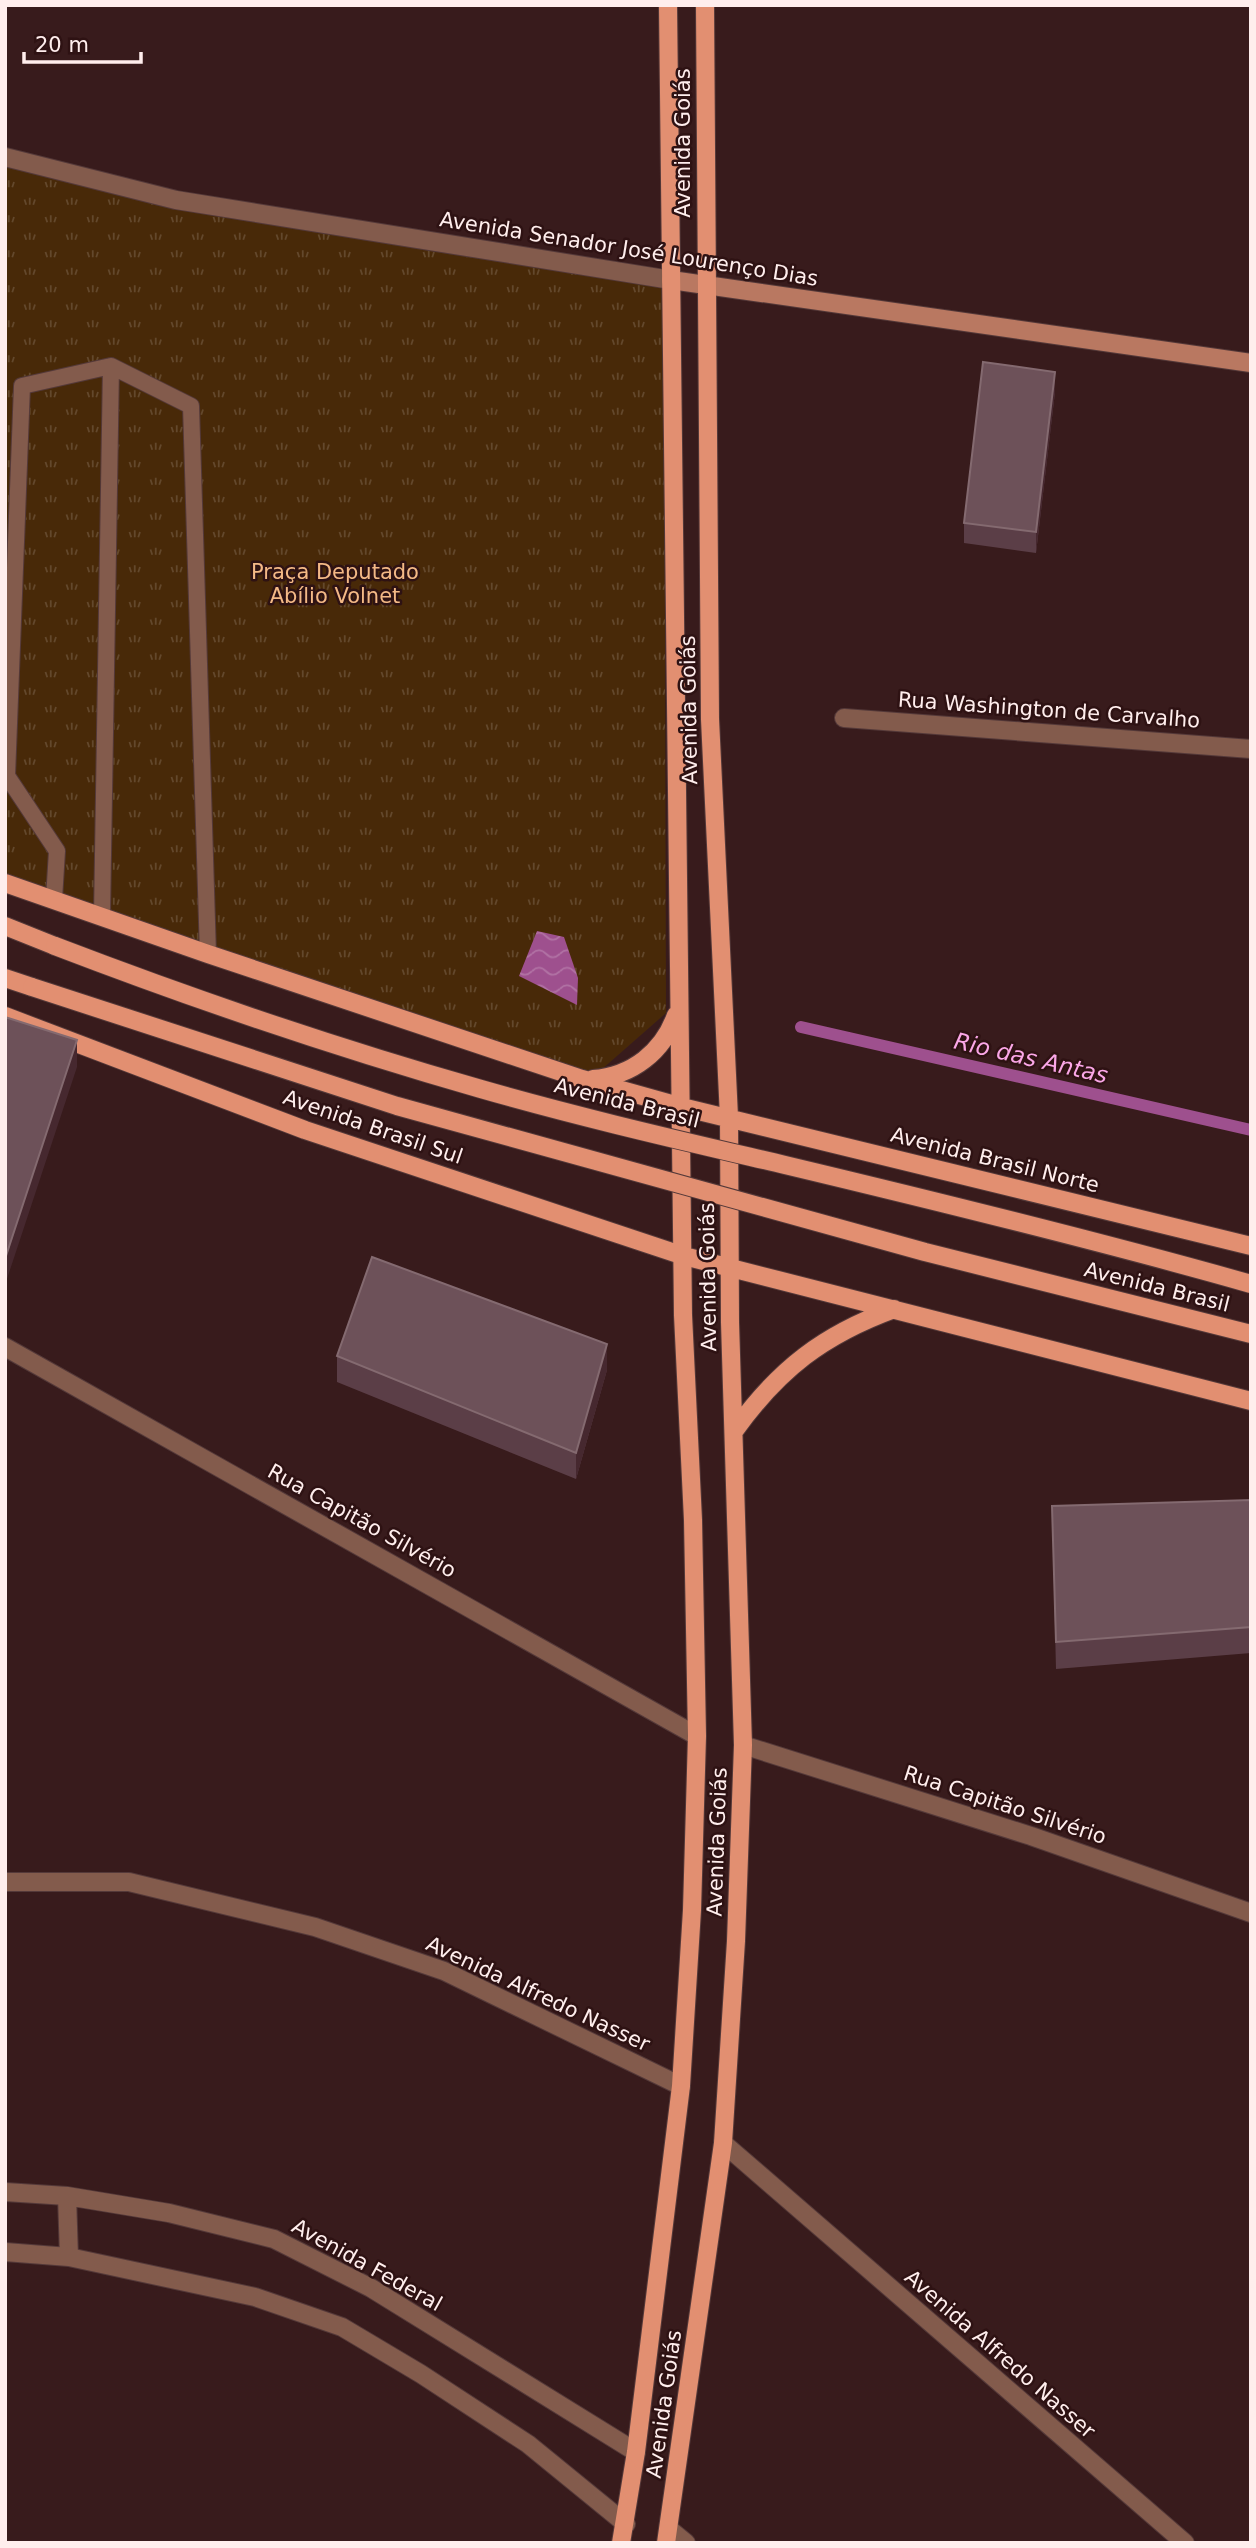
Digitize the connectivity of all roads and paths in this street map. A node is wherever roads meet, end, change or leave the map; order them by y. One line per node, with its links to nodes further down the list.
1 (668, 5): 4 (main road, Avenida Goiás)
2 (705, 5): 5 (main road, Avenida Goiás)
3 (5, 157): 4 (street, Avenida Senador José Lourenço Dias)
4 (671, 280): 5 (main road, Avenida Senador José Lourenço Dias); 16 (main road, Avenida Goiás)
5 (706, 286): 6 (main road, Avenida Senador José Lourenço Dias); 20 (main road, Avenida Goiás)
6 (1251, 363)
7 (111, 366): 11 (lane); 12 (lane); 14 (lane)
8 (844, 718): 9 (street, Rua Washington de Carvalho)
9 (1251, 749)
10 (5, 883): 11 (main road)
11 (54, 899): 12 (main road)
12 (102, 916): 14 (main road)
13 (5, 926): 24 (main road, Avenida Brasil, bridge)
14 (208, 954): 18 (main road)
15 (5, 978): 26 (main road, Avenida Brasil, bridge)
16 (678, 1008): 18 (main road); 19 (main road, Avenida Goiás)
17 (5, 1016): 22 (main road, Avenida Brasil Sul)
18 (582, 1079): 19 (main road)
19 (682, 1107): 20 (main road); 22 (main road, Avenida Goiás)
20 (729, 1117): 21 (main road, Avenida Brasil Norte); 23 (main road, Avenida Goiás)
21 (1251, 1246)
22 (684, 1256): 23 (main road, Avenida Brasil Sul); 30 (main road, Avenida Goiás)
23 (730, 1269): 25 (main road); 29 (main road, Avenida Goiás)
24 (1251, 1284)
25 (894, 1309): 28 (main road); 29 (main road)
26 (1251, 1334)
27 (5, 1347): 30 (street, Rua Capitão Silvério)
28 (1251, 1401)
29 (735, 1430): 31 (main road, Avenida Goiás)
30 (696, 1736): 34 (main road, Avenida Goiás)
31 (743, 1745): 33 (street, Rua Capitão Silvério); 35 (main road, Avenida Goiás)
32 (5, 1882): 34 (street, Avenida Alfredo Nasser)
33 (1251, 1913)
34 (681, 2086): 40 (main road, Avenida Goiás)
35 (723, 2143): 42 (main road, Avenida Goiás); 45 (street, Avenida Alfredo Nasser)
36 (5, 2192): 37 (street, Avenida Federal)
37 (68, 2196): 39 (street); 40 (street, Avenida Federal)
38 (5, 2252): 39 (street)
39 (69, 2257): 41 (street)
40 (636, 2452): 41 (main road, Avenida Goiás)
41 (626, 2524): 43 (main road, Avenida Goiás)
42 (668, 2536): 44 (street)
43 (621, 2543)
44 (686, 2543)
45 (1185, 2543)

